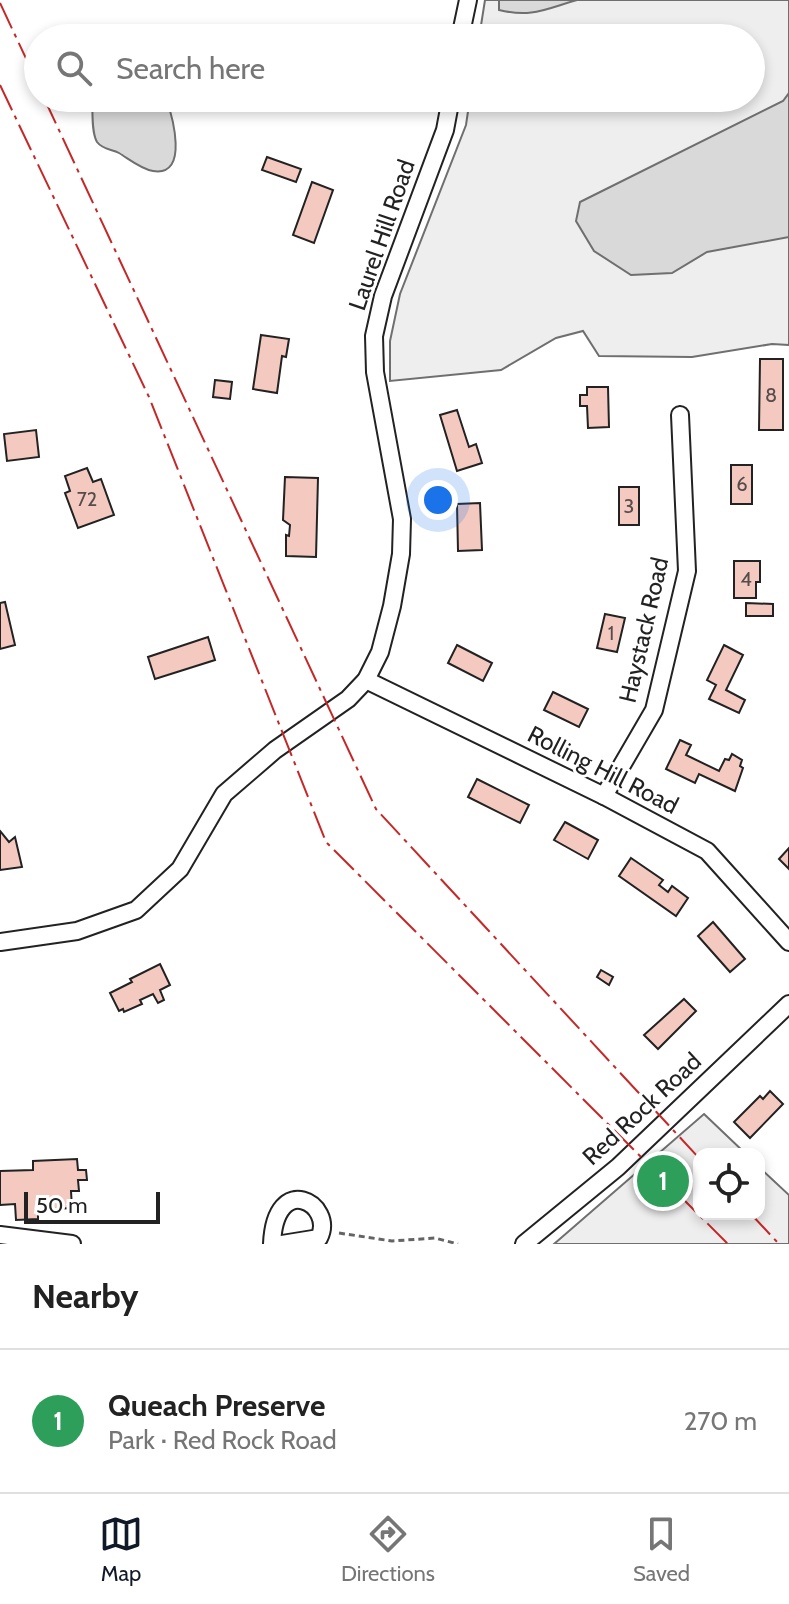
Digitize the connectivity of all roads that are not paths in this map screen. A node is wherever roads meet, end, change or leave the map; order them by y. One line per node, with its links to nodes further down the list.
1 (468, 0): 2 (street)
2 (463, 24)
3 (448, 112): 5 (street, Laurel Hill Road)
4 (680, 415): 6 (street, Haystack Road)
5 (366, 680): 6 (street, Rolling Hill Road); 7 (street, Laurel Hill Road)
6 (604, 796): 8 (street, Rolling Hill Road)
7 (0, 942)
8 (789, 942)
9 (789, 1004): 14 (street, Red Rock Road)
10 (0, 1235): 11 (street)
11 (72, 1244)
12 (272, 1244): 13 (street)
13 (282, 1244)
14 (524, 1244)

